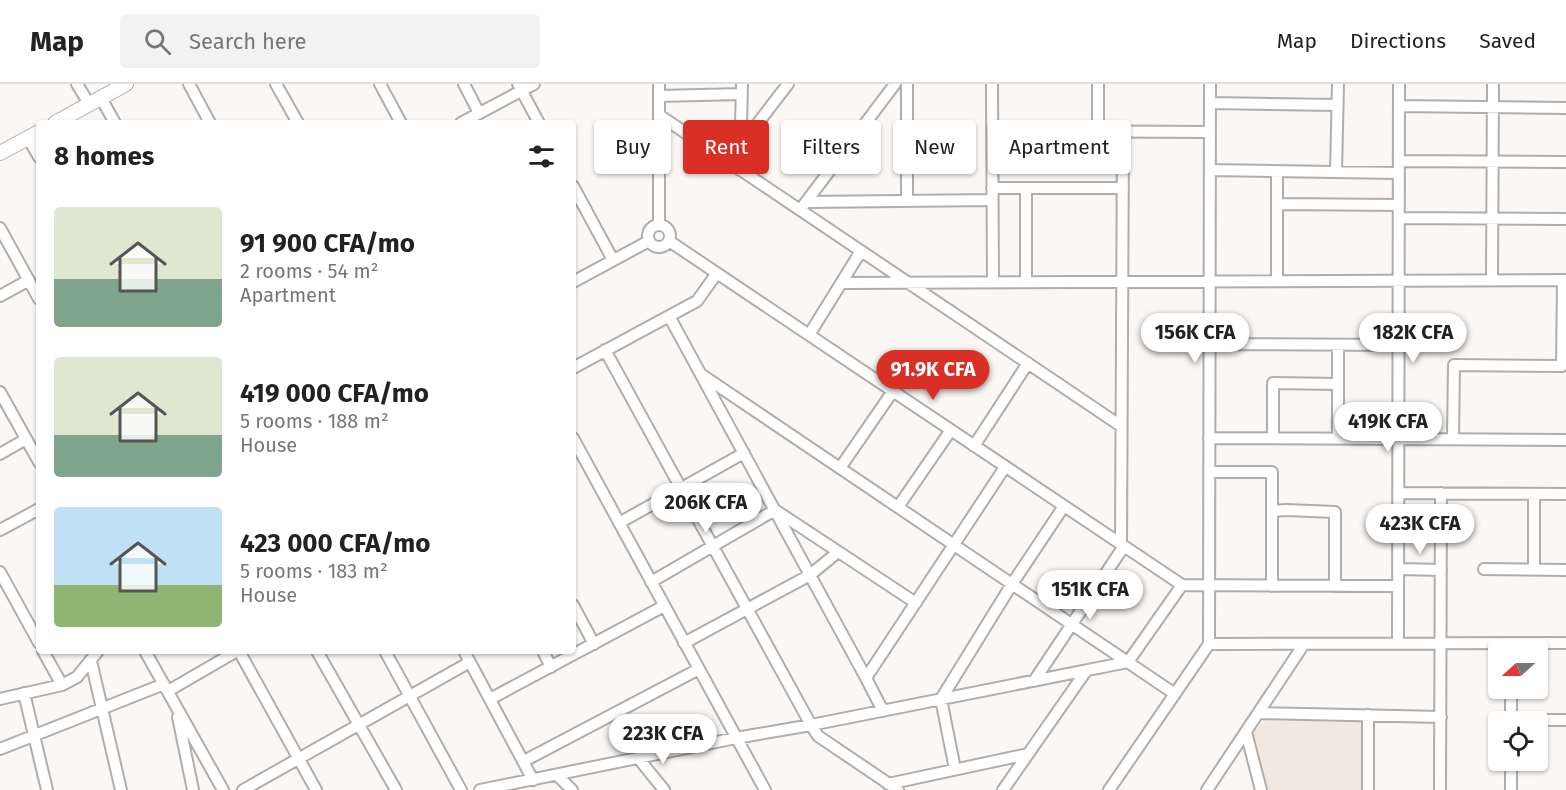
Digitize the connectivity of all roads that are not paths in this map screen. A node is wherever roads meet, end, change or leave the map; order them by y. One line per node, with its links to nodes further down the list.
1 (77, 84): 21 (street)
2 (126, 84): 21 (street)
3 (189, 84): 31 (street)
4 (276, 84): 32 (street)
5 (380, 84): 33 (street)
6 (464, 84): 27 (street)
7 (534, 84): 18 (street)
8 (660, 84): 20 (street)
9 (788, 84): 37 (street)
10 (896, 84): 63 (street)
11 (907, 84): 59 (street)
12 (992, 84): 38 (street)
13 (1098, 84): 39 (street)
14 (1210, 84): 22 (street)
15 (1338, 84): 23 (street)
16 (1399, 84): 24 (street)
17 (1493, 84): 25 (street)
18 (519, 87): 27 (street); 35 (street)
19 (742, 89): 20 (street); 36 (street)
20 (659, 96): 28 (street)
21 (95, 101): 29 (street); 30 (street)
22 (1210, 103): 23 (street); 42 (street)
23 (1337, 105): 50 (street)
24 (1399, 106): 25 (street); 45 (street)
25 (1493, 107): 26 (street); 46 (street)
26 (1566, 108)
27 (479, 113): 34 (street)
28 (659, 115): 40 (street); 67 (street)
29 (60, 120)
30 (112, 120)
31 (208, 120)
32 (296, 120)
33 (399, 120)
34 (466, 120)
35 (537, 120)
36 (741, 120)
37 (760, 120)
38 (992, 120)
39 (1098, 120)
40 (683, 131)
41 (1131, 131): 42 (street)
42 (1210, 132): 48 (street)
43 (34, 135): 44 (street)
44 (0, 153)
45 (1399, 161): 46 (street); 51 (street)
46 (1493, 162): 47 (street); 65 (street)
47 (1566, 162)
48 (1210, 170): 49 (street); 80 (street)
49 (1277, 171): 50 (street); 61 (street)
50 (1336, 172): 51 (street)
51 (1399, 173): 62 (street)
52 (747, 174): 63 (street)
53 (992, 174): 55 (street)
54 (1123, 174): 57 (street)
55 (992, 188): 56 (street); 60 (street)
56 (1026, 188): 57 (street); 78 (street)
57 (1123, 188): 79 (street)
58 (576, 192): 72 (street)
59 (907, 200): 60 (street); 63 (street)
60 (993, 200): 84 (street)
61 (1277, 204): 62 (street); 81 (street)
62 (1399, 205): 64 (street)
63 (803, 206): 71 (street)
64 (1398, 218): 65 (street); 82 (street)
65 (1492, 218): 66 (street); 76 (street)
66 (1566, 219)
67 (659, 224): 69 (street); 70 (street)
68 (0, 228): 74 (street)
69 (649, 241): 70 (street); 72 (street)
70 (669, 241): 73 (street)
71 (861, 251): 83 (street); 85 (street)
72 (613, 260): 75 (street)
73 (717, 273): 88 (street); 89 (street)
74 (29, 280): 86 (street); 87 (street)
75 (576, 280)
76 (1492, 280): 77 (street); 82 (street)
77 (1564, 280): 107 (street)
78 (1026, 281): 79 (street); 84 (street)
79 (1122, 281): 80 (street); 100 (street)
80 (1209, 281): 81 (street); 90 (street)
81 (1278, 281): 82 (street)
82 (1399, 281): 92 (street)
83 (907, 282): 84 (street); 85 (street); 94 (street)
84 (993, 282)
85 (842, 283): 89 (street)
86 (36, 293)
87 (0, 296)
88 (669, 316): 93 (street); 96 (street)
89 (809, 335): 98 (street)
90 (1210, 344): 91 (street); 102 (street)
91 (1338, 345): 92 (street); 97 (street)
92 (1399, 345): 106 (street)
93 (605, 350): 95 (street); 117 (street)
94 (1028, 363): 100 (street); 109 (street)
95 (576, 366)
96 (702, 375): 111 (street); 115 (street)
97 (1338, 384): 103 (street); 105 (street)
98 (893, 391): 101 (street); 115 (street)
99 (0, 392): 104 (street)
100 (1121, 426): 130 (street)
101 (951, 430): 109 (street); 123 (street)
102 (1209, 438): 103 (street); 116 (street)
103 (1273, 438): 105 (street)
104 (26, 439): 112 (street); 113 (street)
105 (1338, 439): 106 (street)
106 (1398, 439): 107 (street); 118 (street)
107 (1453, 439): 108 (street)
108 (1566, 440)
109 (974, 446): 114 (street)
110 (576, 448): 127 (street)
111 (744, 453): 117 (street); 124 (street)
112 (0, 454)
113 (36, 457)
114 (1005, 467): 122 (street); 129 (street)
115 (840, 468): 123 (street)
116 (1209, 472): 126 (street); 143 (street)
117 (681, 488): 127 (street); 131 (street)
118 (1398, 493): 119 (street); 133 (street)
119 (1441, 493): 120 (street); 136 (street)
120 (1534, 494): 121 (street); 135 (street)
121 (1566, 494)
122 (1064, 506): 130 (street); 141 (street)
123 (898, 507): 129 (street)
124 (775, 510): 131 (street); 132 (street); 139 (street)
125 (36, 511): 128 (street)
126 (1272, 511): 144 (street); 145 (street)
127 (619, 523): 140 (street)
128 (0, 530)
129 (954, 545): 141 (street); 147 (street)
130 (1122, 545): 142 (street); 151 (street)
131 (713, 546): 140 (street); 149 (street)
132 (838, 552): 139 (street); 147 (street)
133 (1398, 569): 136 (street); 146 (street)
134 (1484, 569): 135 (street)
135 (1534, 569): 137 (street)
136 (1441, 570): 155 (street)
137 (1566, 570)
138 (0, 572): 152 (street)
139 (810, 575): 149 (street); 179 (street)
140 (651, 582): 148 (street)
141 (1012, 584): 151 (street); 188 (street)
142 (1182, 585): 143 (street); 175 (street)
143 (1209, 585): 144 (street); 158 (street)
144 (1272, 586): 145 (street)
145 (1335, 586): 146 (street)
146 (1398, 586): 154 (street)
147 (916, 603): 179 (street)
148 (664, 606): 153 (street); 157 (street)
149 (748, 609): 153 (street); 198 (street)
150 (576, 611): 157 (street)
151 (1071, 624): 175 (street); 180 (street)
152 (36, 638)
153 (684, 643): 177 (street)
154 (1398, 643): 155 (street); 159 (street)
155 (1441, 643): 161 (street); 194 (street)
156 (1566, 643): 160 (street)
157 (594, 644): 172 (street)
158 (1209, 644): 159 (street); 184 (street)
159 (1304, 644): 192 (street)
160 (1548, 644)
161 (1488, 645)
162 (45, 654): 181 (street)
163 (96, 654): 173 (street)
164 (147, 654): 182 (street)
165 (232, 654): 182 (street)
166 (240, 654): 204 (street)
167 (319, 654): 197 (street)
168 (387, 654): 185 (street)
169 (466, 654): 174 (street)
170 (544, 654): 176 (street)
171 (575, 654): 176 (street)
172 (576, 654)
173 (91, 661): 181 (street); 190 (street)
174 (470, 662): 185 (street); 187 (street)
175 (1128, 662): 178 (street); 184 (street)
176 (551, 667): 187 (street)
177 (699, 669): 201 (street); 206 (street)
178 (1086, 671): 180 (street); 203 (street)
179 (866, 678): 191 (street)
180 (1034, 681): 188 (street)
181 (62, 685): 183 (street)
182 (166, 688): 189 (street); 190 (street)
183 (24, 693): 186 (street); 200 (street)
184 (1175, 694): 225 (street)
185 (410, 696): 197 (street); 219 (street)
186 (0, 699)
187 (490, 699): 206 (street)
188 (941, 699): 191 (street); 207 (street)
189 (175, 705): 214 (street); 215 (street)
190 (101, 709): 200 (street); 213 (street)
191 (882, 711): 198 (street)
192 (1258, 713): 193 (street); 199 (street)
193 (1368, 716): 194 (street); 228 (street)
194 (1441, 717): 229 (street)
195 (1548, 720): 196 (street)
196 (1566, 720)
197 (359, 725): 204 (street); 218 (street)
198 (810, 725): 201 (street); 211 (street)
199 (1245, 732): 226 (street); 227 (street)
200 (34, 735): 202 (street); 212 (street)
201 (736, 738): 205 (street); 223 (street)
202 (0, 749)
203 (1028, 754): 207 (street); 224 (street)
204 (299, 759): 216 (street); 217 (street)
205 (639, 759): 209 (street); 222 (street)
206 (524, 761): 210 (street)
207 (955, 769): 211 (street)
208 (1511, 771): 230 (street)
209 (557, 775): 210 (street); 221 (street)
210 (534, 780): 220 (street)
211 (893, 787)
212 (47, 790)
213 (121, 790)
214 (193, 790)
215 (223, 790)
216 (243, 790)
217 (316, 790)
218 (396, 790)
219 (461, 790)
220 (480, 790)
221 (572, 790)
222 (664, 790)
223 (765, 790)
224 (1003, 790)
225 (1109, 790)
226 (1207, 790)
227 (1261, 790)
228 (1368, 790)
229 (1440, 790)
230 (1511, 790)

